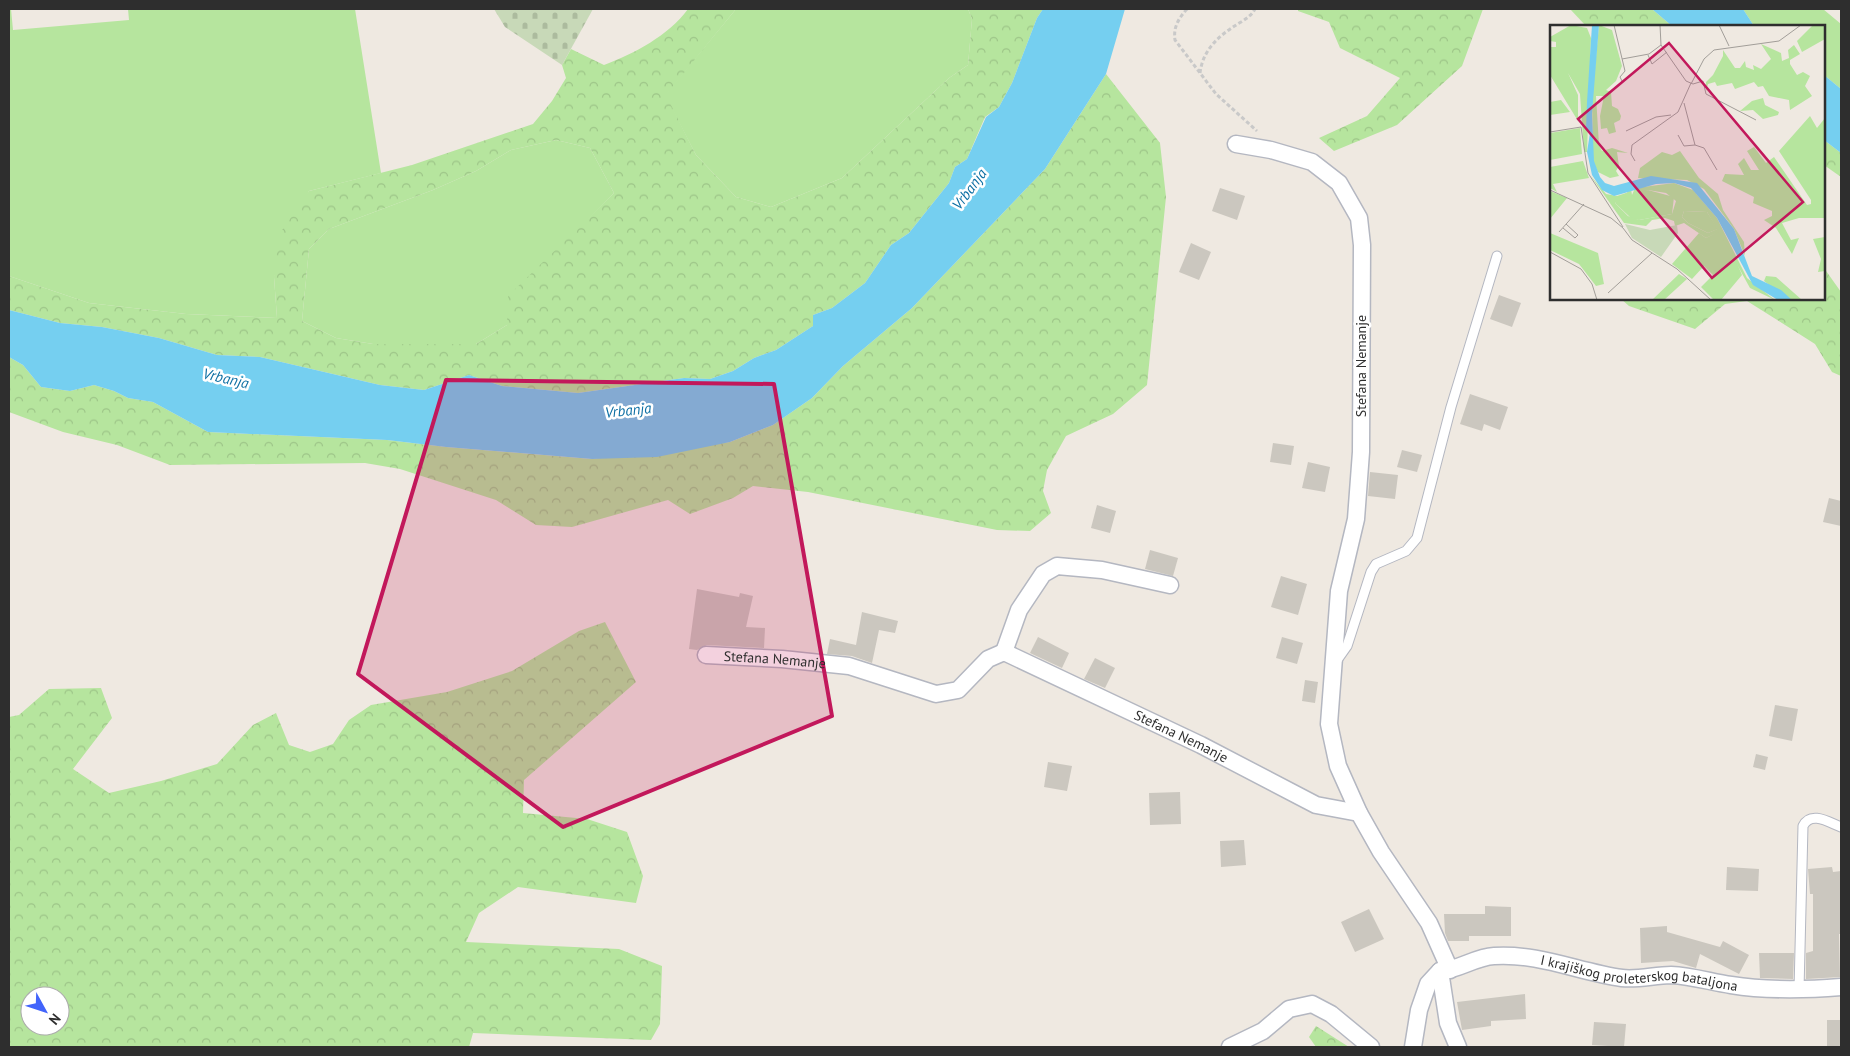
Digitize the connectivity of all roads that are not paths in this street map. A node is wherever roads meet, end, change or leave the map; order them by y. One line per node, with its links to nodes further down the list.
1 (1236, 144): 6 (street, Stefana Nemanje)
2 (1497, 256): 6 (lane)
3 (1170, 585): 4 (street)
4 (1004, 652): 5 (street, Stefana Nemanje); 7 (street, Stefana Nemanje)
5 (706, 655)
6 (1334, 665): 7 (street, Stefana Nemanje)
7 (1359, 813): 9 (street, Stefana Nemanje)
8 (1841, 827): 11 (lane)
9 (1445, 970): 11 (street, I krajiškog proleterskog bataljona); 14 (street); 15 (street)
10 (1841, 987): 11 (street, I krajiškog proleterskog bataljona)
11 (1799, 990)
12 (1230, 1047): 13 (street)
13 (1371, 1047)
14 (1413, 1047)
15 (1458, 1047)

